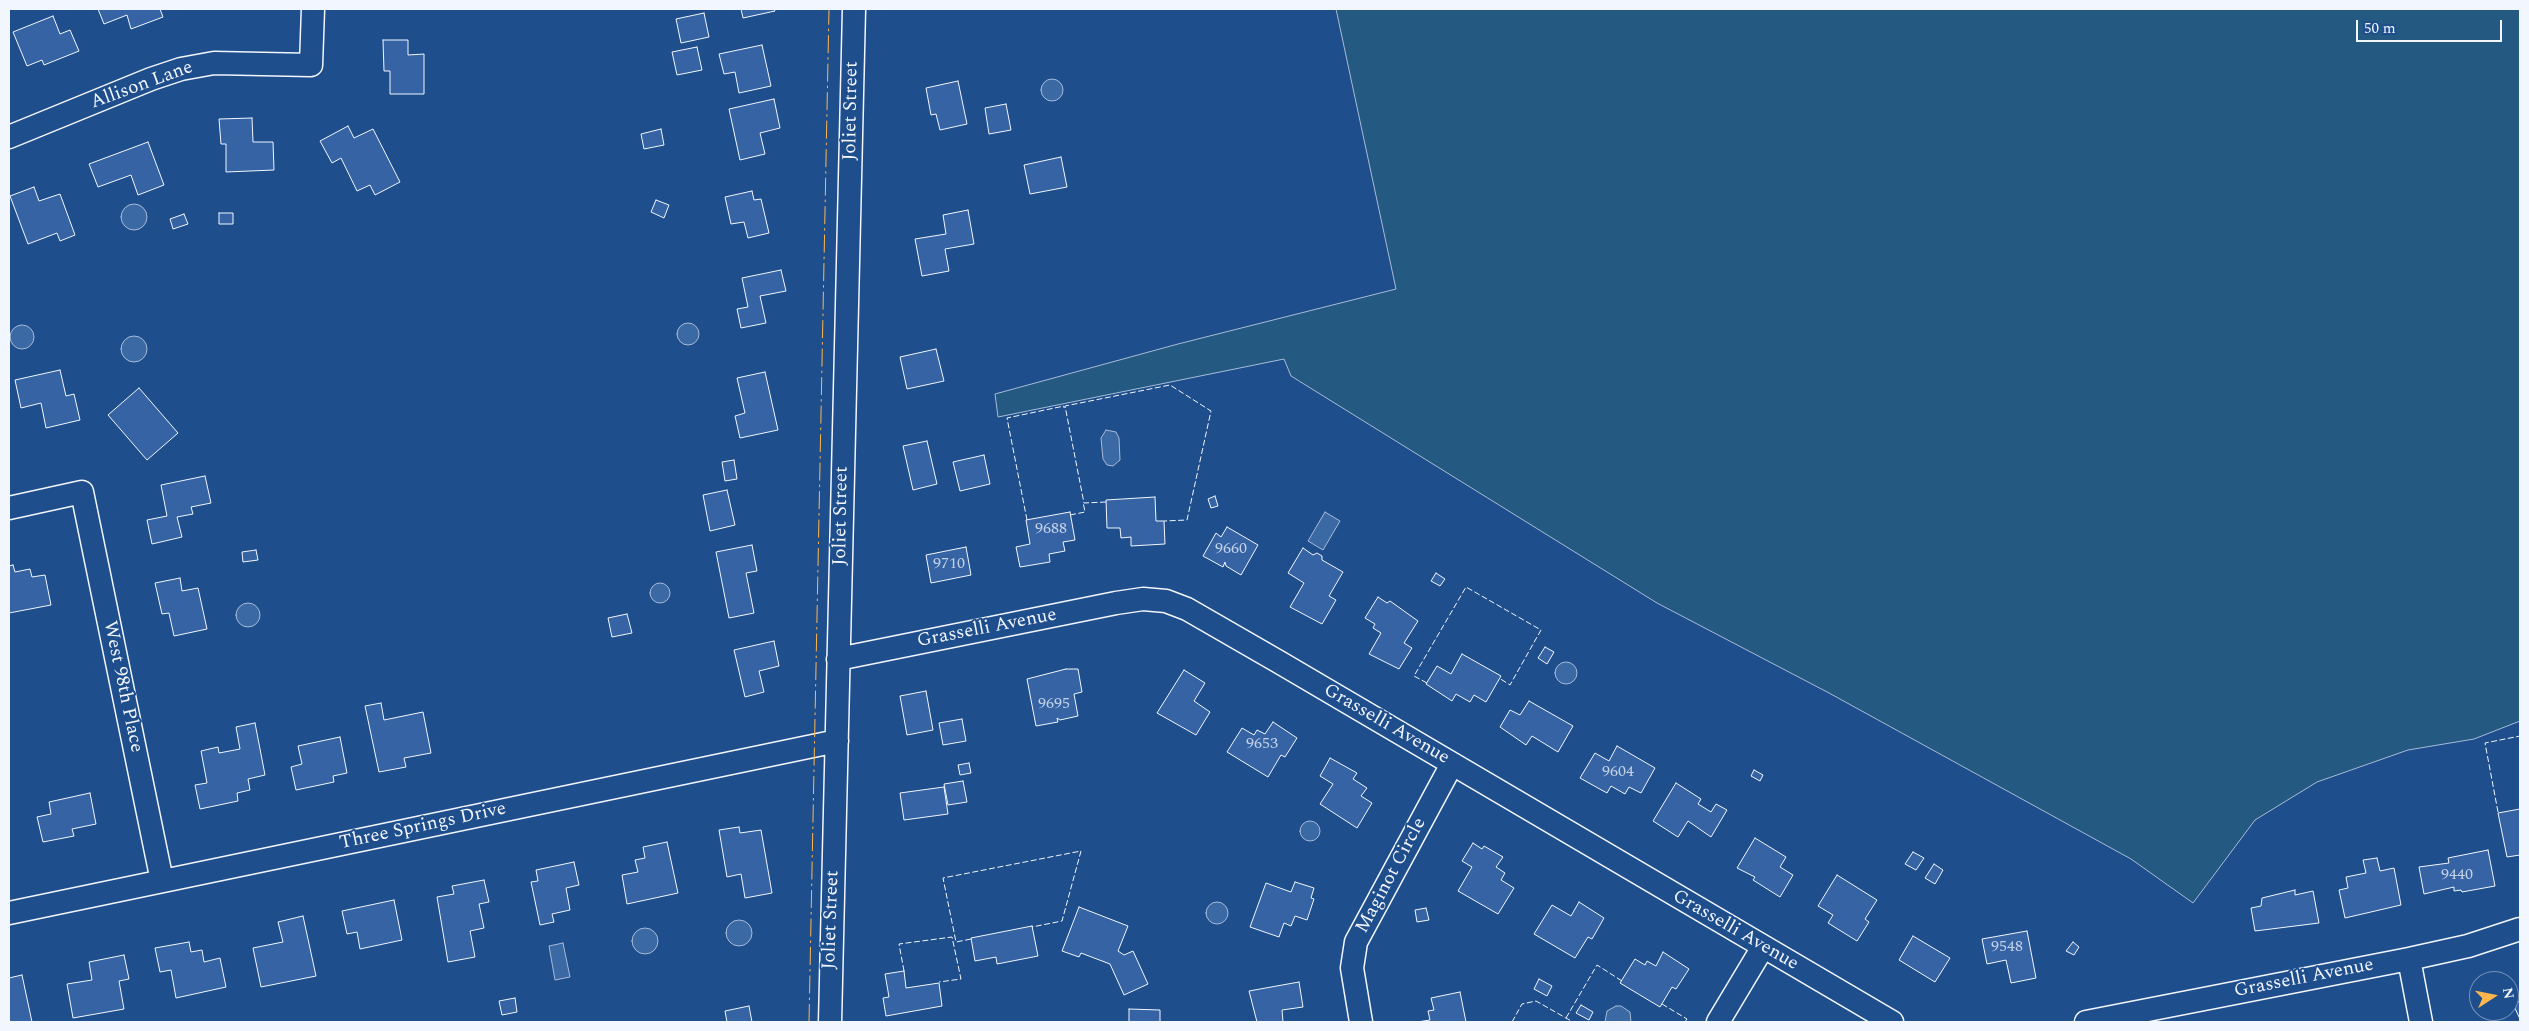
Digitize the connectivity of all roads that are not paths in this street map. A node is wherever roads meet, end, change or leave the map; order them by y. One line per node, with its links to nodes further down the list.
1 (313, 9): 3 (street, Allison Lane)
2 (854, 9): 5 (street, Joliet Street)
3 (9, 137)
4 (9, 508): 8 (street, West 98th Place)
5 (838, 659): 6 (street, Joliet Street); 7 (street, Grasselli Avenue)
6 (837, 741): 8 (street, Three Springs Drive); 13 (street, Joliet Street)
7 (1452, 764): 11 (street, Grasselli Avenue); 14 (street, Maginot Circle)
8 (162, 881): 9 (street, Three Springs Drive)
9 (9, 913)
10 (2520, 929): 12 (street, Grasselli Avenue)
11 (1763, 948): 15 (street); 16 (street, Grasselli Avenue)
12 (2409, 959): 17 (street, Grasselli Avenue); 18 (street)
13 (830, 1022)
14 (1361, 1022)
15 (1718, 1022)
16 (1892, 1022)
17 (2086, 1022)
18 (2421, 1022)

